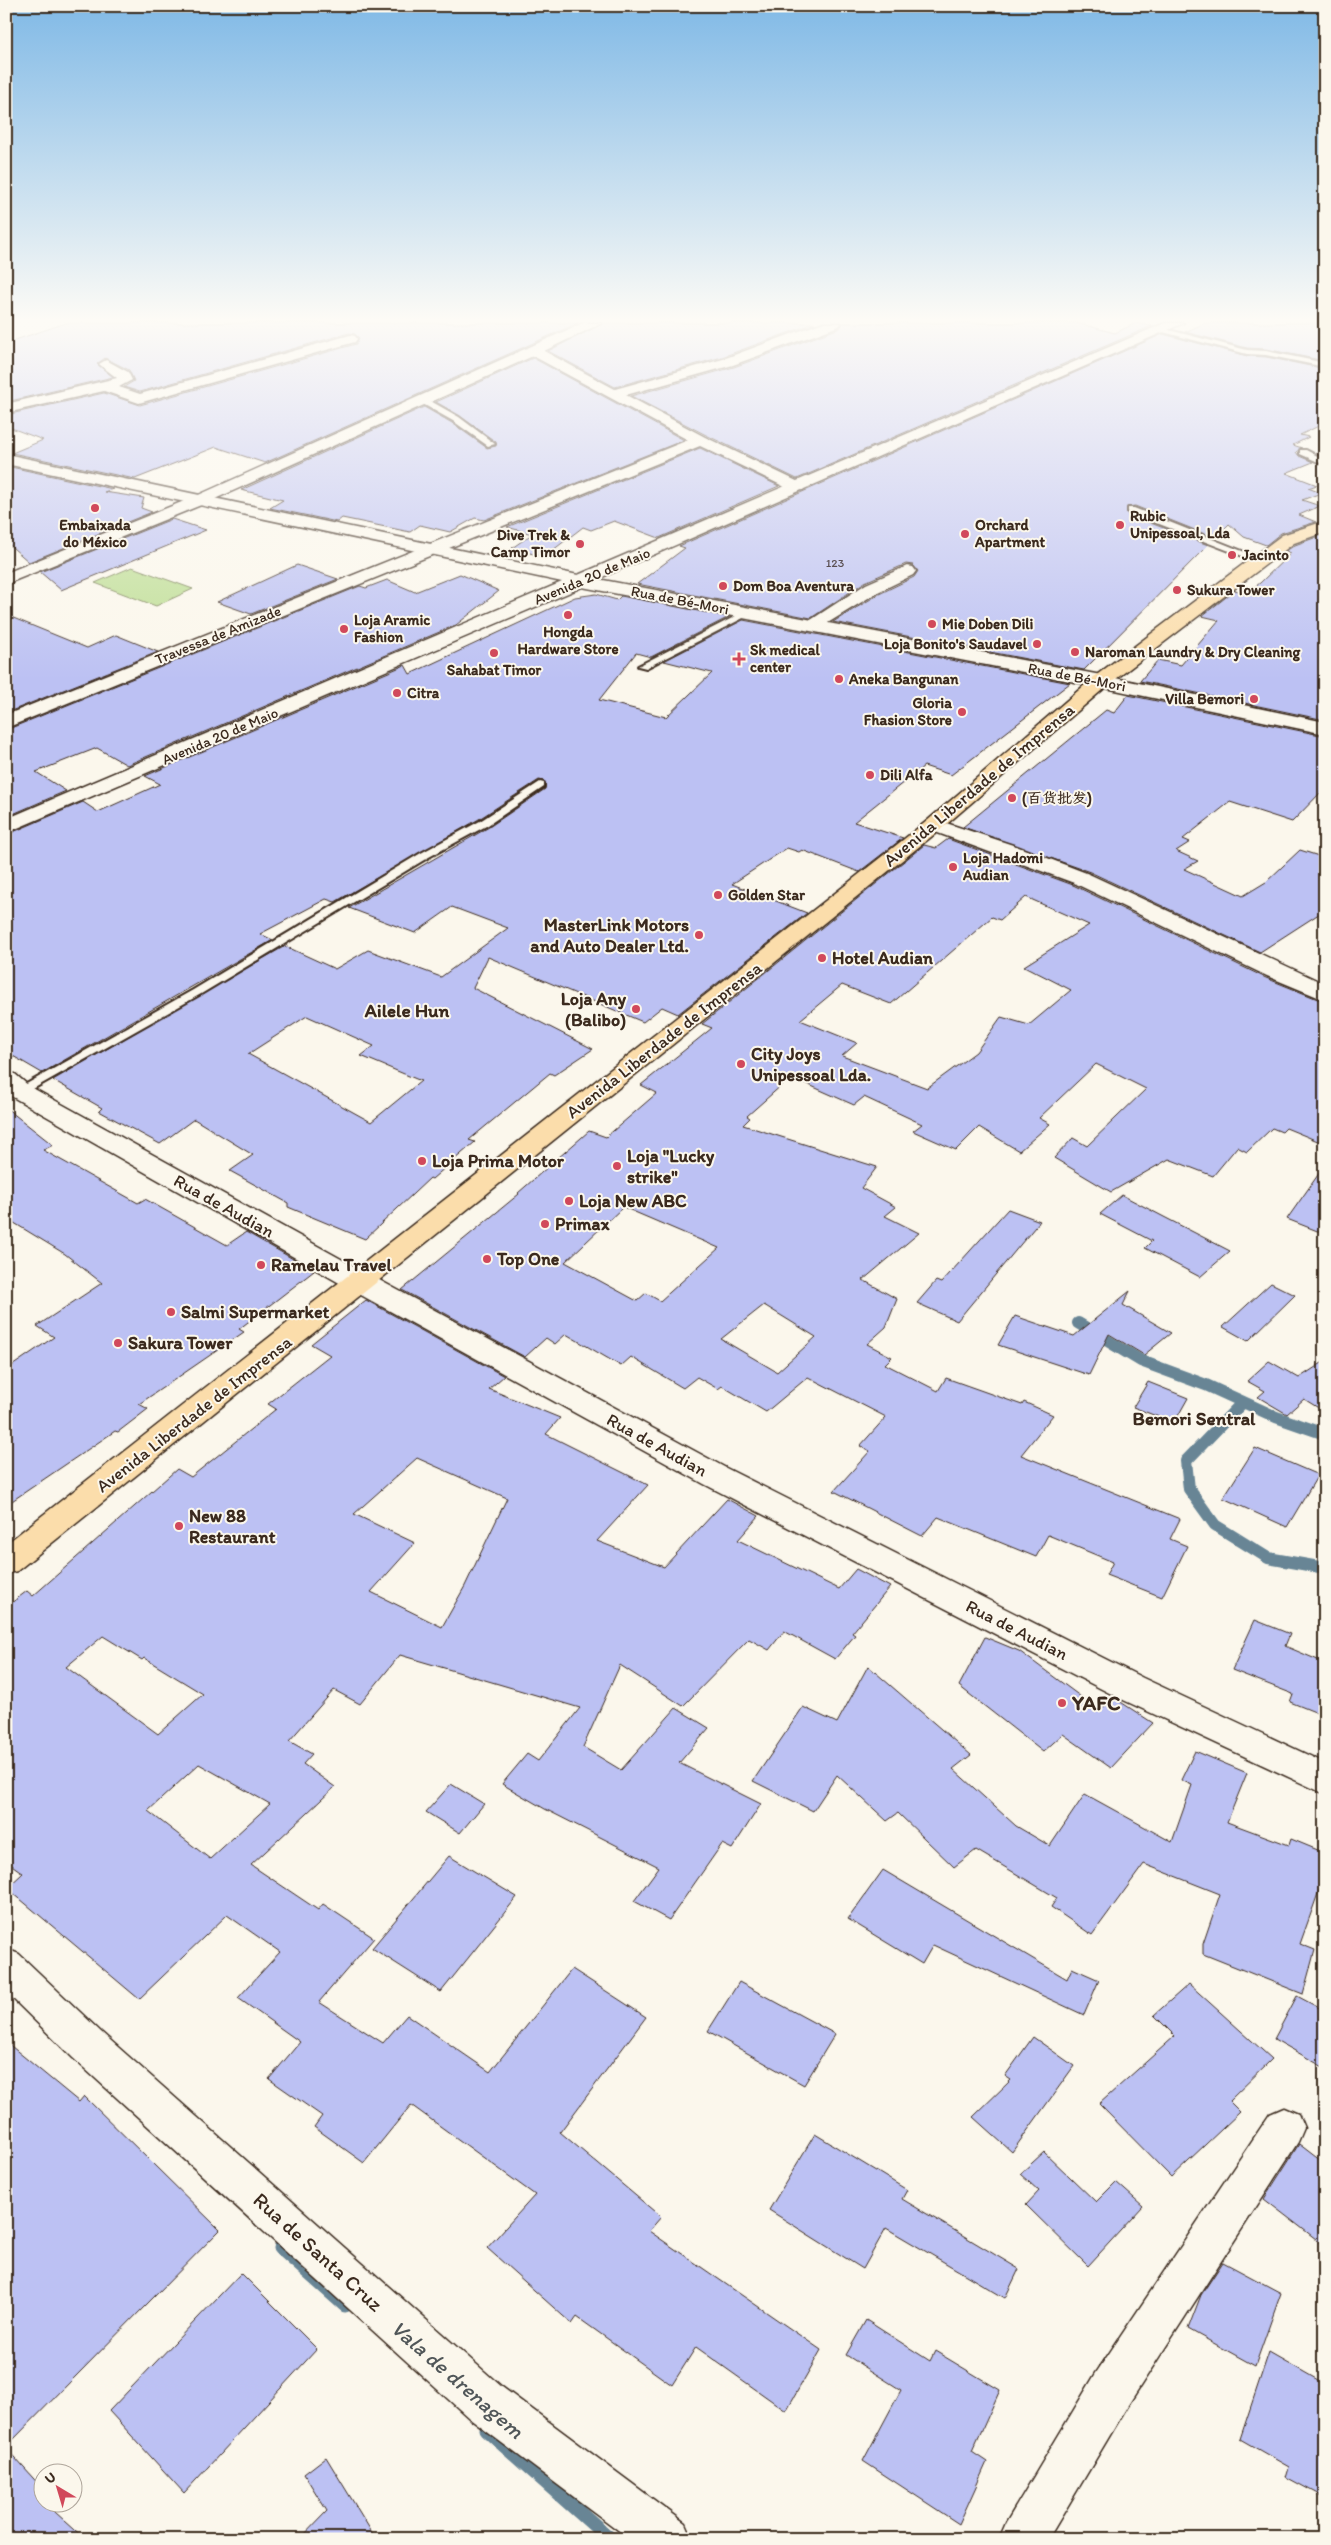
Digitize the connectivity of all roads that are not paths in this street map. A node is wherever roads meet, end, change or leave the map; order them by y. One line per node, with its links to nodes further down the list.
1 (330, 442): 11 (street)
2 (488, 442): 6 (lane)
3 (696, 442): 14 (street, Travessa de Amizade)
4 (704, 442): 10 (street)
5 (900, 442): 10 (street, Avenida 20 de Maio)
6 (491, 444)
7 (1303, 452): 9 (lane)
8 (6, 459): 11 (street, Rua de Bé-Mori)
9 (1325, 463)
10 (797, 487): 18 (street, Avenida 20 de Maio)
11 (200, 500): 14 (street, Rua de Bé-Mori); 17 (street)
12 (1131, 510): 15 (lane)
13 (1325, 526): 15 (main road, Avenida Liberdade de Imprensa)
14 (430, 549): 18 (street, Rua de Bé-Mori); 23 (street, Travessa de Amizade)
15 (1261, 560): 22 (main road, Avenida Liberdade de Imprensa)
16 (907, 571): 20 (street)
17 (6, 579)
18 (580, 581): 19 (street, Rua de Bé-Mori); 27 (street, Avenida 20 de Maio)
19 (749, 613): 20 (street, Rua de Bé-Mori); 21 (lane)
20 (812, 625): 22 (street, Rua de Bé-Mori)
21 (643, 666)
22 (1101, 681): 24 (street, Rua de Bé-Mori); 26 (main road, Avenida Liberdade de Imprensa)
23 (6, 722)
24 (1325, 728)
25 (540, 785): 29 (lane)
26 (934, 825): 28 (street); 30 (main road, Avenida Liberdade de Imprensa)
27 (6, 827)
28 (1325, 993)
29 (13, 1085): 30 (street, Rua de Audian)
30 (360, 1282): 31 (main road, Avenida Liberdade de Imprensa); 32 (street, Rua de Audian)
31 (6, 1562)
32 (1325, 1779)
33 (6, 1966): 35 (street, Rua de Santa Cruz)
34 (1284, 2128): 36 (street)
35 (669, 2539)
36 (1022, 2539)

